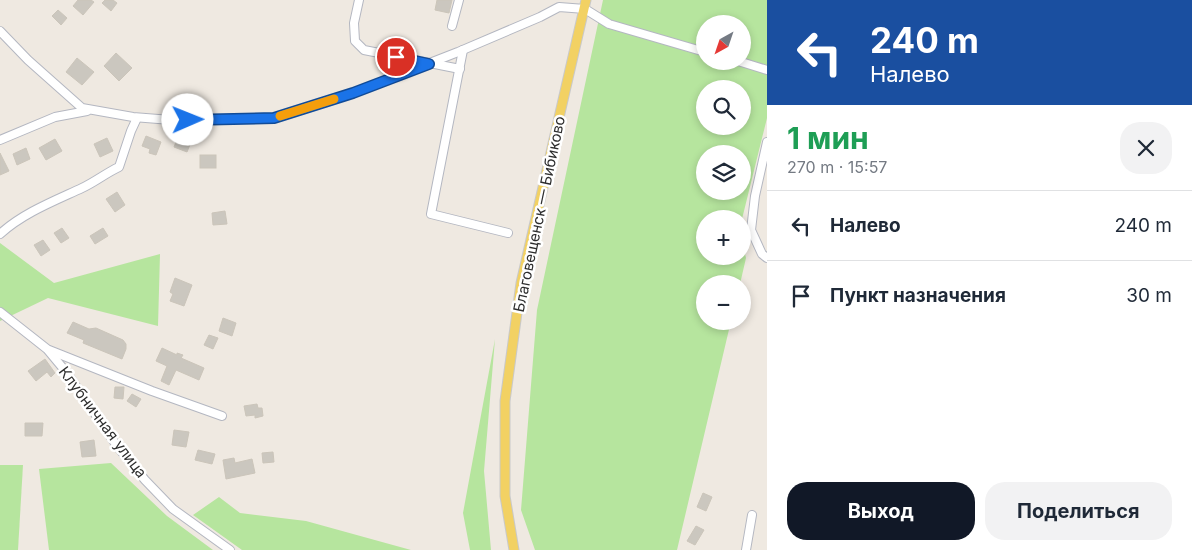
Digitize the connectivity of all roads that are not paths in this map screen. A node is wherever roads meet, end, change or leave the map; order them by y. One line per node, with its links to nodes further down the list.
1 (359, 0): 9 (street)
2 (459, 0): 5 (street)
3 (559, 3): 4 (street); 8 (street)
4 (586, 4): 7 (street); 27 (main road, Благовещенск — Бибиково)
5 (452, 26)
6 (0, 31): 13 (street)
7 (696, 49)
8 (463, 50): 9 (street); 11 (street)
9 (429, 64): 11 (street); 14 (street)
10 (751, 65): 12 (street)
11 (460, 69): 17 (street)
12 (767, 70)
13 (94, 110): 14 (street); 15 (street)
14 (137, 118): 18 (street)
15 (0, 139)
16 (767, 142): 19 (street)
17 (508, 233)
18 (0, 234)
19 (767, 258)
20 (0, 312): 22 (street, Клубничная улица)
21 (0, 319): 22 (street)
22 (16, 325): 23 (street, Клубничная улица)
23 (47, 349): 24 (street); 26 (street, Клубничная улица)
24 (222, 416)
25 (752, 515): 28 (street)
26 (230, 550)
27 (514, 550)
28 (746, 550)

